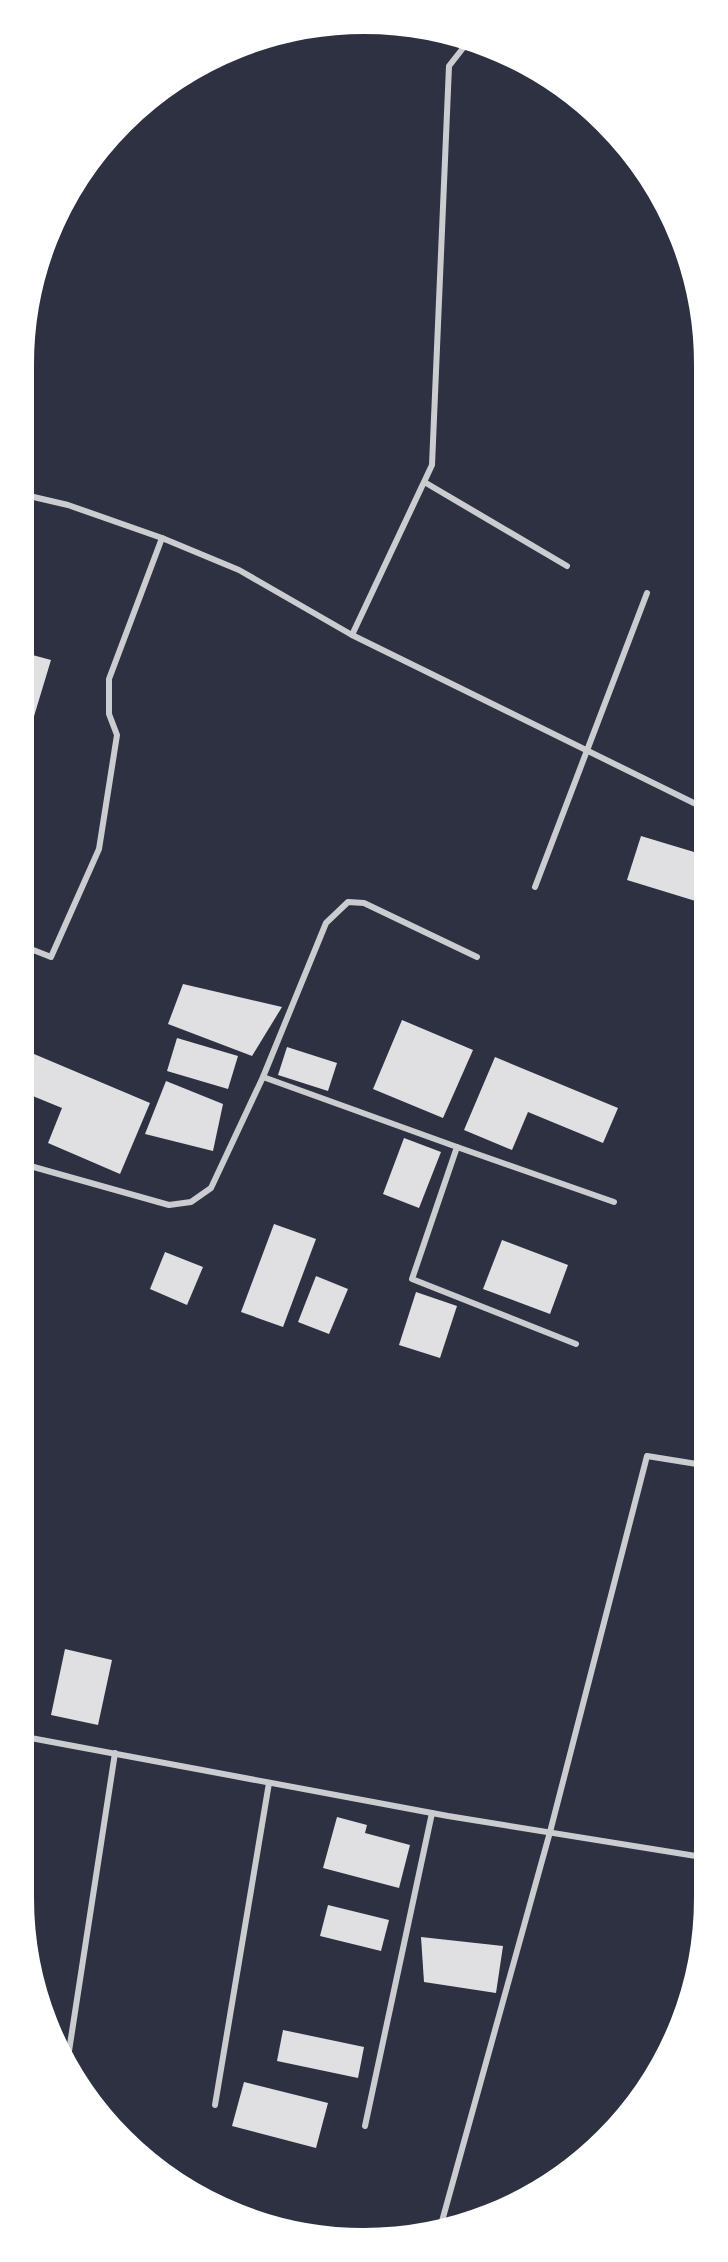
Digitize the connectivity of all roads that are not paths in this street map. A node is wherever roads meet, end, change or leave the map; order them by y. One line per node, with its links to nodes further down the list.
1 (465, 46): 2 (street)
2 (426, 483): 5 (street); 7 (street)
3 (30, 496): 4 (street)
4 (162, 538): 7 (street); 11 (street)
5 (567, 566)
6 (647, 593): 8 (street)
7 (352, 635): 8 (street)
8 (586, 751): 9 (street); 10 (street)
9 (698, 805)
10 (535, 887)
11 (30, 948)
12 (477, 957): 13 (street)
13 (263, 1077): 14 (street); 15 (street)
14 (457, 1147): 16 (street); 17 (street)
15 (30, 1166)
16 (614, 1202)
17 (576, 1344)
18 (698, 1464): 23 (street)
19 (30, 1738): 20 (street)
20 (116, 1753): 21 (street); 25 (street)
21 (269, 1783): 22 (street); 26 (street)
22 (432, 1813): 23 (street); 27 (street)
23 (550, 1832): 24 (street); 28 (street)
24 (698, 1856)
25 (69, 2054)
26 (215, 2105)
27 (365, 2126)
28 (441, 2223)

